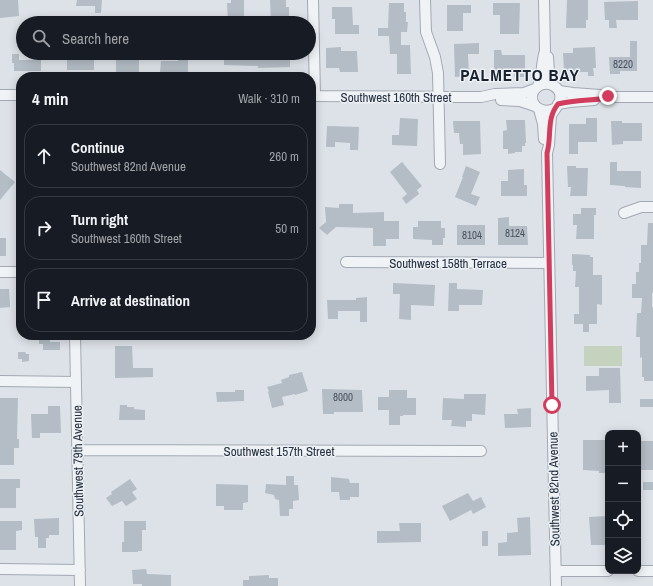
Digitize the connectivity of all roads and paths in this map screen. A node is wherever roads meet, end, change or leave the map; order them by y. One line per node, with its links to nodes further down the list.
1 (313, 0): 4 (street)
2 (425, 0): 13 (street)
3 (544, 0): 5 (street)
4 (313, 16)
5 (545, 51): 8 (street); 9 (street)
6 (313, 60): 7 (street)
7 (313, 72)
8 (537, 87): 9 (street); 14 (street, Southwest 160th Street); 18 (street)
9 (556, 88): 15 (street); 17 (street)
10 (0, 94): 11 (street)
11 (16, 94)
12 (316, 96): 13 (street, Southwest 160th Street)
13 (438, 97): 14 (street, Southwest 160th Street); 20 (street)
14 (481, 97): 18 (street, Southwest 160th Street)
15 (614, 97): 16 (street); 17 (street)
16 (653, 97)
17 (557, 106): 18 (street); 19 (street, Southwest 82nd Avenue)
18 (537, 108): 19 (street, Southwest 82nd Avenue)
19 (547, 153): 24 (street, Southwest 82nd Avenue)
20 (440, 164)
21 (653, 207): 22 (street)
22 (624, 213)
23 (346, 262): 24 (street, Southwest 158th Terrace)
24 (549, 263): 34 (street, Southwest 82nd Avenue)
25 (0, 272): 26 (street)
26 (16, 272)
27 (75, 340): 29 (street, Southwest 79th Avenue)
28 (0, 381): 29 (street)
29 (76, 382): 30 (street, Southwest 79th Avenue)
30 (77, 450): 31 (street, Southwest 157th Street); 33 (street, Southwest 79th Avenue)
31 (481, 451)
32 (0, 569): 33 (street)
33 (80, 570): 38 (street, Southwest 79th Avenue)
34 (556, 571): 35 (street); 39 (street, Southwest 82nd Avenue)
35 (605, 571)
36 (641, 571): 37 (street)
37 (653, 571)
38 (80, 586)
39 (556, 586)

